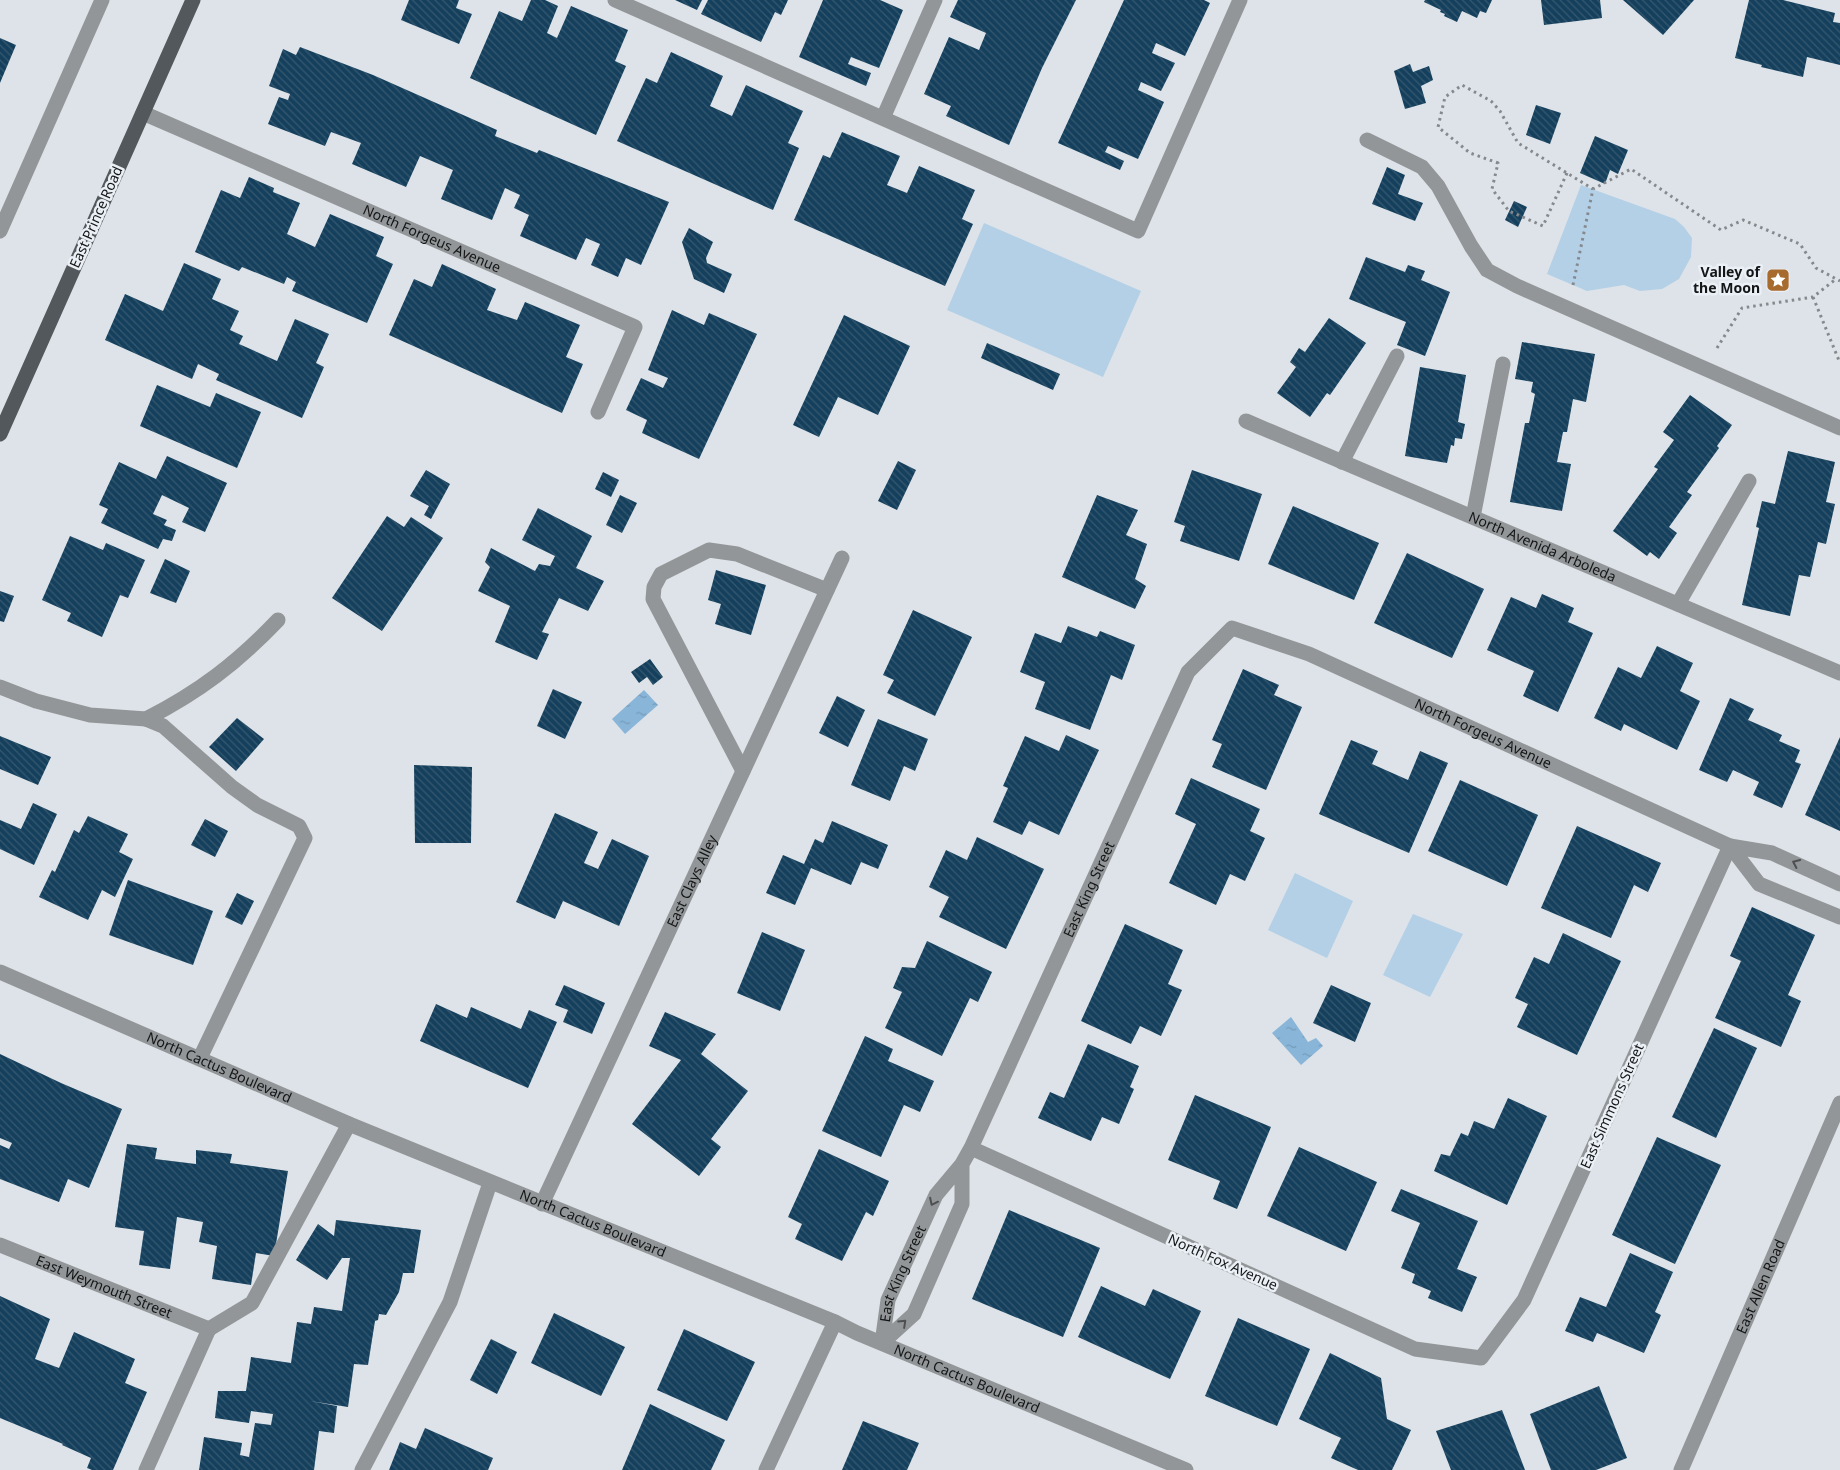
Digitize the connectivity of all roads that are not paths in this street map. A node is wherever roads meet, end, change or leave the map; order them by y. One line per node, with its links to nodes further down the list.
1 (102, 0): 9 (street)
2 (193, 0): 6 (main road, East Prince Road)
3 (615, 0): 7 (street)
4 (935, 0): 7 (street)
5 (1240, 0): 7 (street)
6 (143, 113): 12 (street, North Forgeus Avenue); 15 (main road, East Prince Road)
7 (883, 118)
8 (1367, 140): 14 (street)
9 (0, 231)
10 (1396, 356): 16 (street)
11 (1503, 364): 18 (street)
12 (598, 412)
13 (1246, 421): 16 (street, North Avenida Arboleda)
14 (1840, 428)
15 (0, 434)
16 (1342, 462): 18 (street, North Avenida Arboleda)
17 (1749, 481): 21 (street)
18 (1472, 517): 21 (street, North Avenida Arboleda)
19 (842, 558): 20 (street, East Clays Alley)
20 (827, 590): 27 (street, East Clays Alley); 27 (street)
21 (1678, 604): 24 (street, North Avenida Arboleda)
22 (278, 620): 26 (street)
23 (1232, 628): 28 (street, North Forgeus Avenue); 35 (street, East King Street)
24 (1840, 673)
25 (0, 687): 26 (street)
26 (146, 719): 32 (street)
27 (743, 771): 38 (street, East Clays Alley)
28 (1730, 846): 29 (street, North Forgeus Avenue, one-way to 28); 30 (street, North Forgeus Avenue); 43 (street, East Simmons Street)
29 (1840, 884)
30 (1840, 917)
31 (0, 972): 32 (street, North Cactus Boulevard)
32 (200, 1058): 34 (street, North Cactus Boulevard)
33 (1840, 1103): 48 (street, East Allen Road)
34 (349, 1124): 37 (street, North Cactus Boulevard); 41 (street)
35 (971, 1148): 36 (street, East King Street); 43 (street, North Fox Avenue)
36 (962, 1164): 42 (street, East King Street, one-way to 42); 42 (street, East King Street, one-way to 36)
37 (490, 1183): 38 (street, North Cactus Boulevard); 45 (street)
38 (542, 1204): 40 (street, North Cactus Boulevard)
39 (0, 1245): 41 (street, East Weymouth Street)
40 (835, 1322): 42 (street, North Cactus Boulevard); 46 (street)
41 (209, 1329): 44 (street)
42 (882, 1343): 47 (street, North Cactus Boulevard)
43 (1481, 1358)
44 (146, 1470)
45 (362, 1470)
46 (766, 1470)
47 (1186, 1470)
48 (1680, 1470)

